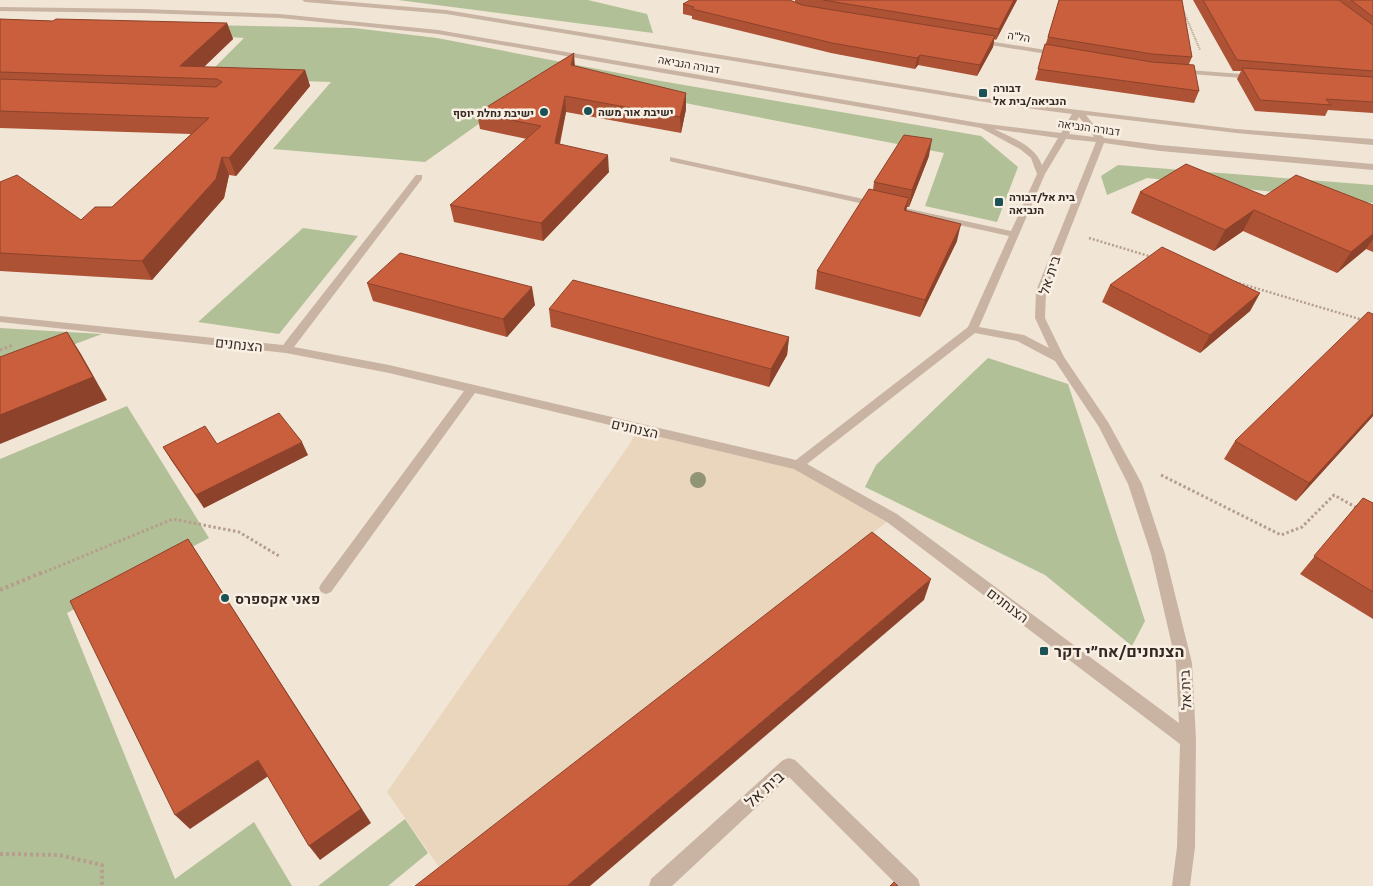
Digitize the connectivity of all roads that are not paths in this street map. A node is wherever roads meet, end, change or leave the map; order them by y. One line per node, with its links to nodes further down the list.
1 (305, 0): 2 (street, דבורה הנביאה)
2 (323, 0): 3 (street); 11 (street, דבורה הנביאה)
3 (315, 6)
4 (0, 9): 6 (street, דבורה הנביאה)
5 (309, 12): 6 (street)
6 (302, 17): 12 (street, דבורה הנביאה)
7 (965, 38): 8 (street, הל"ה)
8 (1071, 56)
9 (1166, 70): 10 (street)
10 (1259, 77)
11 (1078, 111): 13 (street); 14 (street); 15 (street, דבורה הנביאה)
12 (979, 125): 13 (street, דבורה הנביאה); 18 (street)
13 (1062, 134): 14 (street, דבורה הנביאה); 18 (street)
14 (1101, 140): 17 (street, דבורה הנביאה); 24 (street, בית אל)
15 (1373, 142)
16 (673, 159): 20 (street)
17 (1373, 167)
18 (1041, 174): 20 (street)
19 (419, 177): 23 (street)
20 (1014, 234): 22 (street)
21 (0, 319): 23 (street, הצנחנים)
22 (973, 329): 24 (street); 26 (street)
23 (286, 349): 25 (street, הצנחנים)
24 (1059, 358): 28 (street, בית אל)
25 (472, 390): 26 (street, הצנחנים); 27 (street)
26 (798, 466): 28 (street, הצנחנים)
27 (326, 588)
28 (1188, 740): 31 (street, בית אל)
29 (658, 886): 30 (street, בית אל)
30 (911, 886)
31 (1181, 886)

